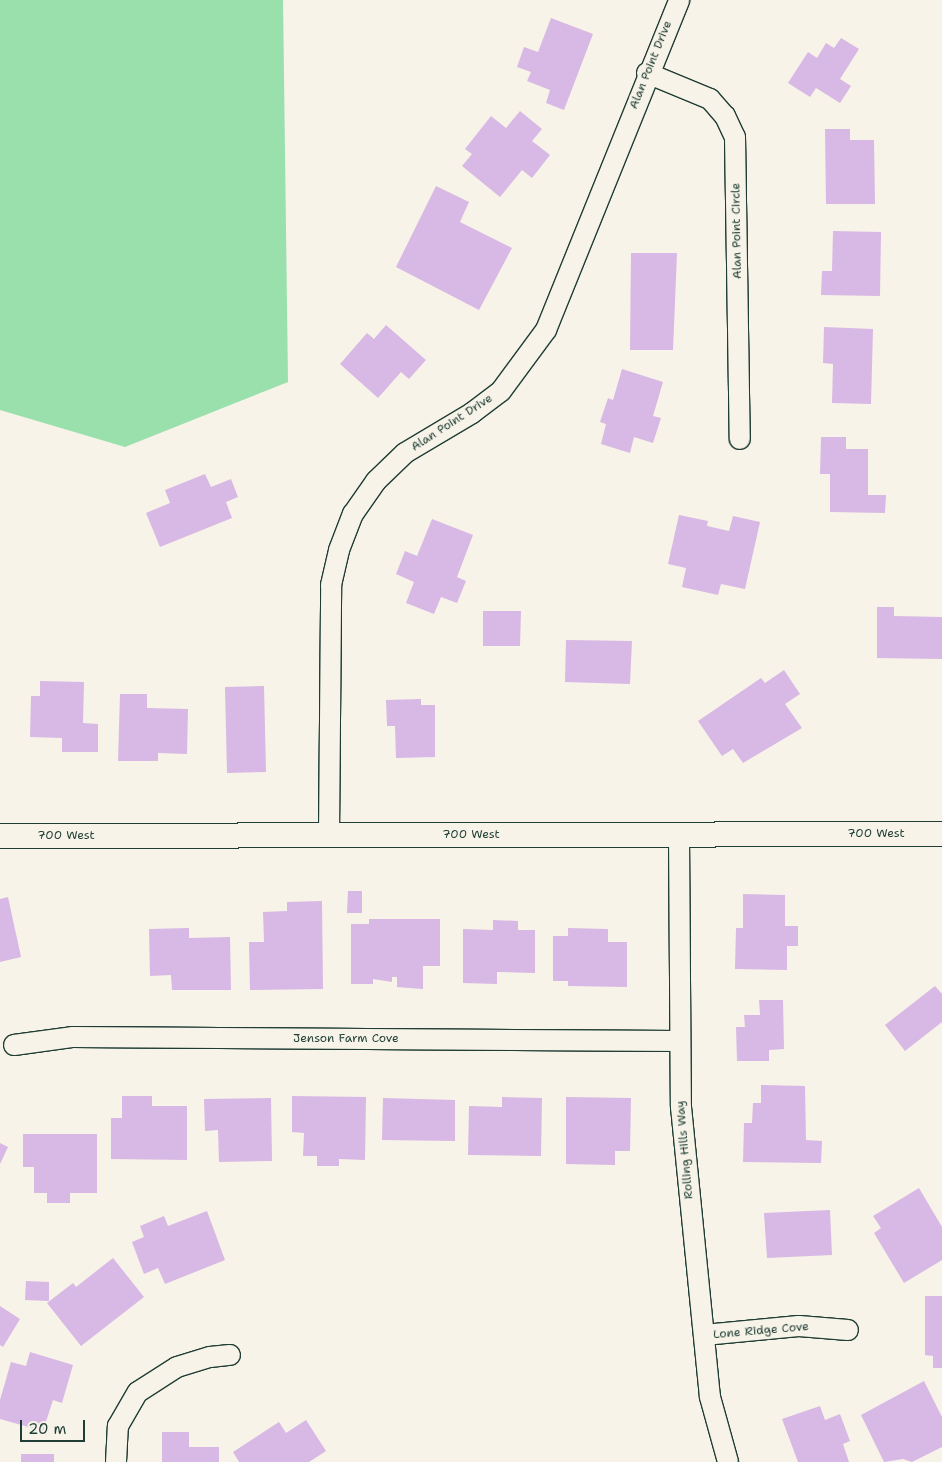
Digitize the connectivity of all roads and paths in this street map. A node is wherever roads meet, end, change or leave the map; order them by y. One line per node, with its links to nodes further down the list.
1 (679, 0): 2 (street, Alan Point Drive)
2 (647, 73): 3 (street, Alan Point Circle); 5 (street, Alan Point Drive)
3 (740, 439)
4 (942, 834): 6 (street, 700 West)
5 (329, 835): 6 (street, 700 West); 7 (street, 700 West)
6 (679, 835): 8 (street, Rolling Hills Way)
7 (0, 836)
8 (678, 1042): 9 (street, Jenson Farm Cove); 11 (street, Rolling Hills Way)
9 (14, 1045)
10 (848, 1330): 11 (street, Lone Ridge Cove)
11 (704, 1335): 14 (street, Rolling Hills Way)
12 (230, 1355): 13 (street)
13 (116, 1462)
14 (728, 1462)

